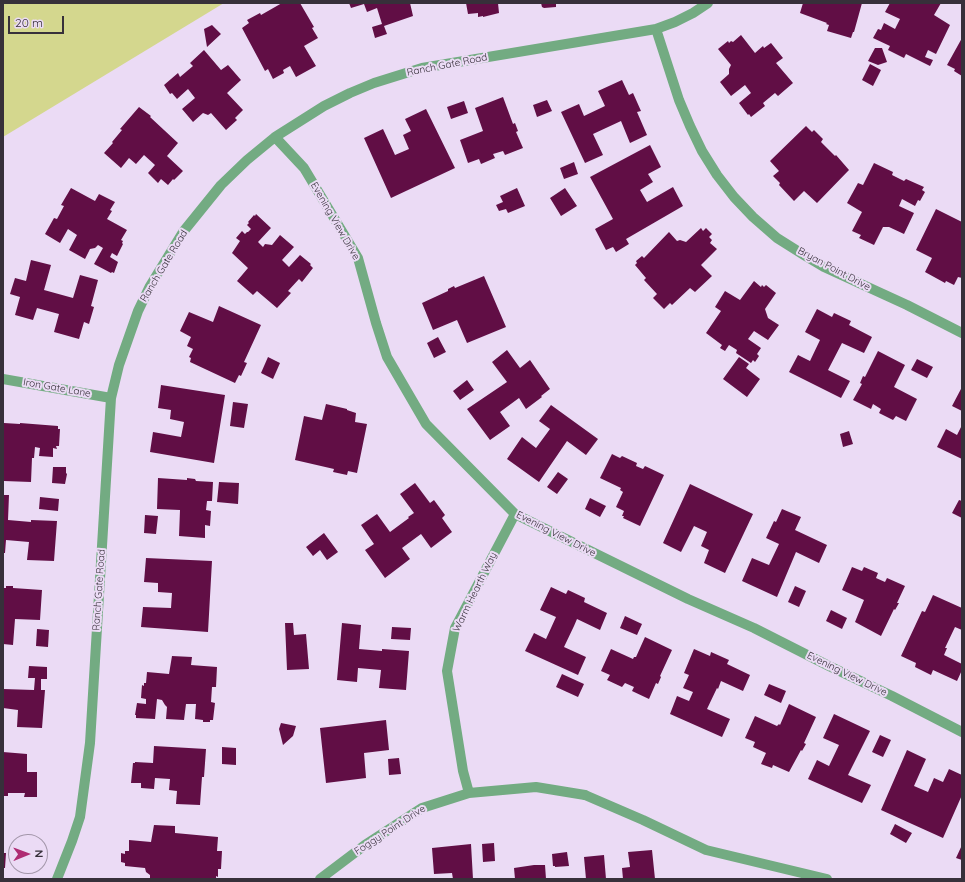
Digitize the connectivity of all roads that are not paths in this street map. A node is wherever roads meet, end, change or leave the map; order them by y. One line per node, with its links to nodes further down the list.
1 (708, 3): 2 (street, Ranch Gate Road)
2 (656, 29): 3 (street, Ranch Gate Road); 4 (street, Bryan Point Drive)
3 (275, 137): 6 (street, Ranch Gate Road); 7 (street, Evening View Drive)
4 (962, 333)
5 (3, 378): 6 (street, Iron Gate Lane)
6 (111, 398): 10 (street, Ranch Gate Road)
7 (515, 514): 8 (street, Evening View Drive); 9 (street, Warm Hearth Way)
8 (962, 732)
9 (469, 793): 11 (street, Foggy Point Drive); 12 (street, Foggy Point Drive)
10 (57, 879)
11 (320, 879)
12 (827, 879)

